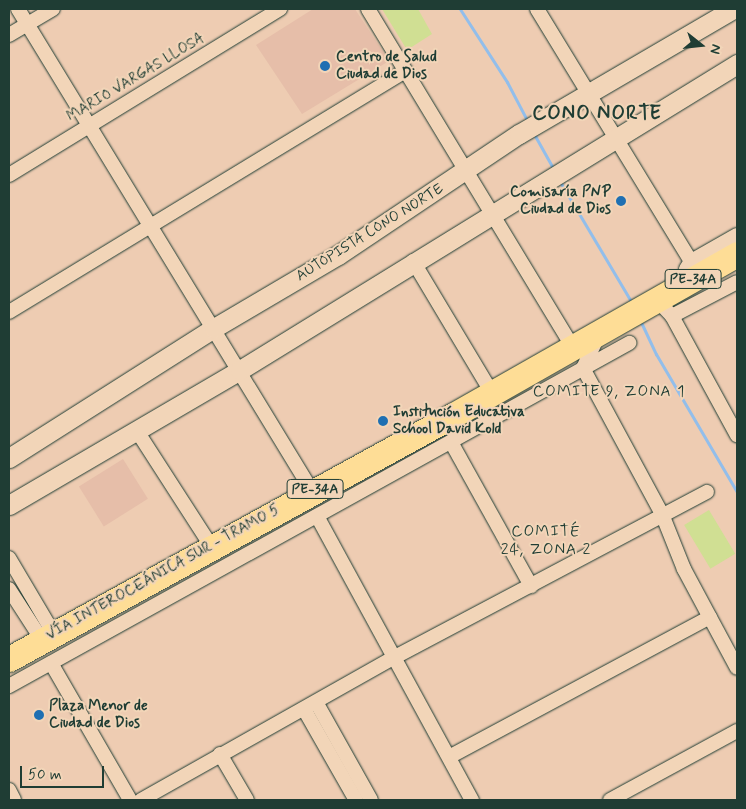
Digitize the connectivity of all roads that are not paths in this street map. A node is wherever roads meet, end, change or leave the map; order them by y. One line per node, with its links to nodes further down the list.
1 (18, 9): 7 (street)
2 (53, 9): 7 (street)
3 (280, 9): 12 (street, MARIO VARGAS LLOSA)
4 (368, 9): 10 (street)
5 (537, 9): 11 (street)
6 (733, 9): 11 (main road, AUTOPISTA CONO NORTE)
7 (28, 24): 8 (street); 12 (street)
8 (9, 35)
9 (736, 68): 13 (main road)
10 (406, 71): 14 (street); 17 (street)
11 (589, 94): 13 (street); 14 (main road, AUTOPISTA CONO NORTE)
12 (90, 125): 15 (street, MARIO VARGAS LLOSA); 17 (street)
13 (617, 136): 16 (main road); 21 (street)
14 (466, 172): 16 (street); 25 (main road, AUTOPISTA CONO NORTE)
15 (9, 175)
16 (493, 212): 20 (main road); 27 (street)
17 (151, 226): 24 (street); 25 (street)
18 (737, 235): 21 (street)
19 (737, 254): 23 (highway, VÍA INTEROCEÁNICA SUR - TRAMO 5 / PE-34A)
20 (413, 261): 28 (main road); 29 (street)
21 (691, 261): 23 (street)
22 (737, 282): 23 (street)
23 (662, 303): 27 (highway, VÍA INTEROCEÁNICA SUR - TRAMO 5 / PE-34A); 31 (street)
24 (9, 312)
25 (214, 328): 28 (street); 33 (main road, AUTOPISTA CONO NORTE)
26 (629, 343): 27 (street)
27 (578, 358): 29 (highway, VÍA INTEROCEÁNICA SUR - TRAMO 5 / PE-34A); 32 (street); 37 (street)
28 (240, 370): 30 (main road); 34 (street)
29 (492, 393): 34 (highway, VÍA INTEROCEÁNICA SUR - TRAMO 5 / PE-34A)
30 (137, 431): 36 (main road); 40 (street)
31 (737, 435)
32 (451, 442): 38 (street); 41 (street)
33 (9, 458)
34 (312, 491): 40 (highway, VÍA INTEROCEÁNICA SUR - TRAMO 5 / PE-34A)
35 (707, 492): 37 (street)
36 (9, 505)
37 (662, 514): 41 (street); 43 (street)
38 (317, 516): 40 (street); 45 (street)
39 (9, 558): 44 (street)
40 (218, 558): 44 (highway, VÍA INTEROCEÁNICA SUR - TRAMO 5 / PE-34A)
41 (531, 586): 45 (street)
42 (9, 589): 44 (street)
43 (710, 617): 47 (street); 53 (street)
44 (49, 645): 46 (highway, VÍA INTEROCEÁNICA SUR - TRAMO 5 / PE-34A); 48 (street); 56 (street)
45 (395, 657): 49 (street); 53 (street)
46 (9, 659)
47 (737, 668)
48 (9, 686)
49 (310, 706): 52 (street); 59 (street); 60 (street)
50 (737, 731): 62 (street)
51 (737, 742): 63 (street)
52 (220, 754): 57 (street); 58 (street)
53 (448, 758): 61 (street)
54 (9, 790): 55 (street)
55 (14, 800)
56 (130, 800)
57 (141, 800)
58 (247, 800)
59 (356, 800)
60 (371, 800)
61 (472, 800)
62 (610, 800)
63 (629, 800)

